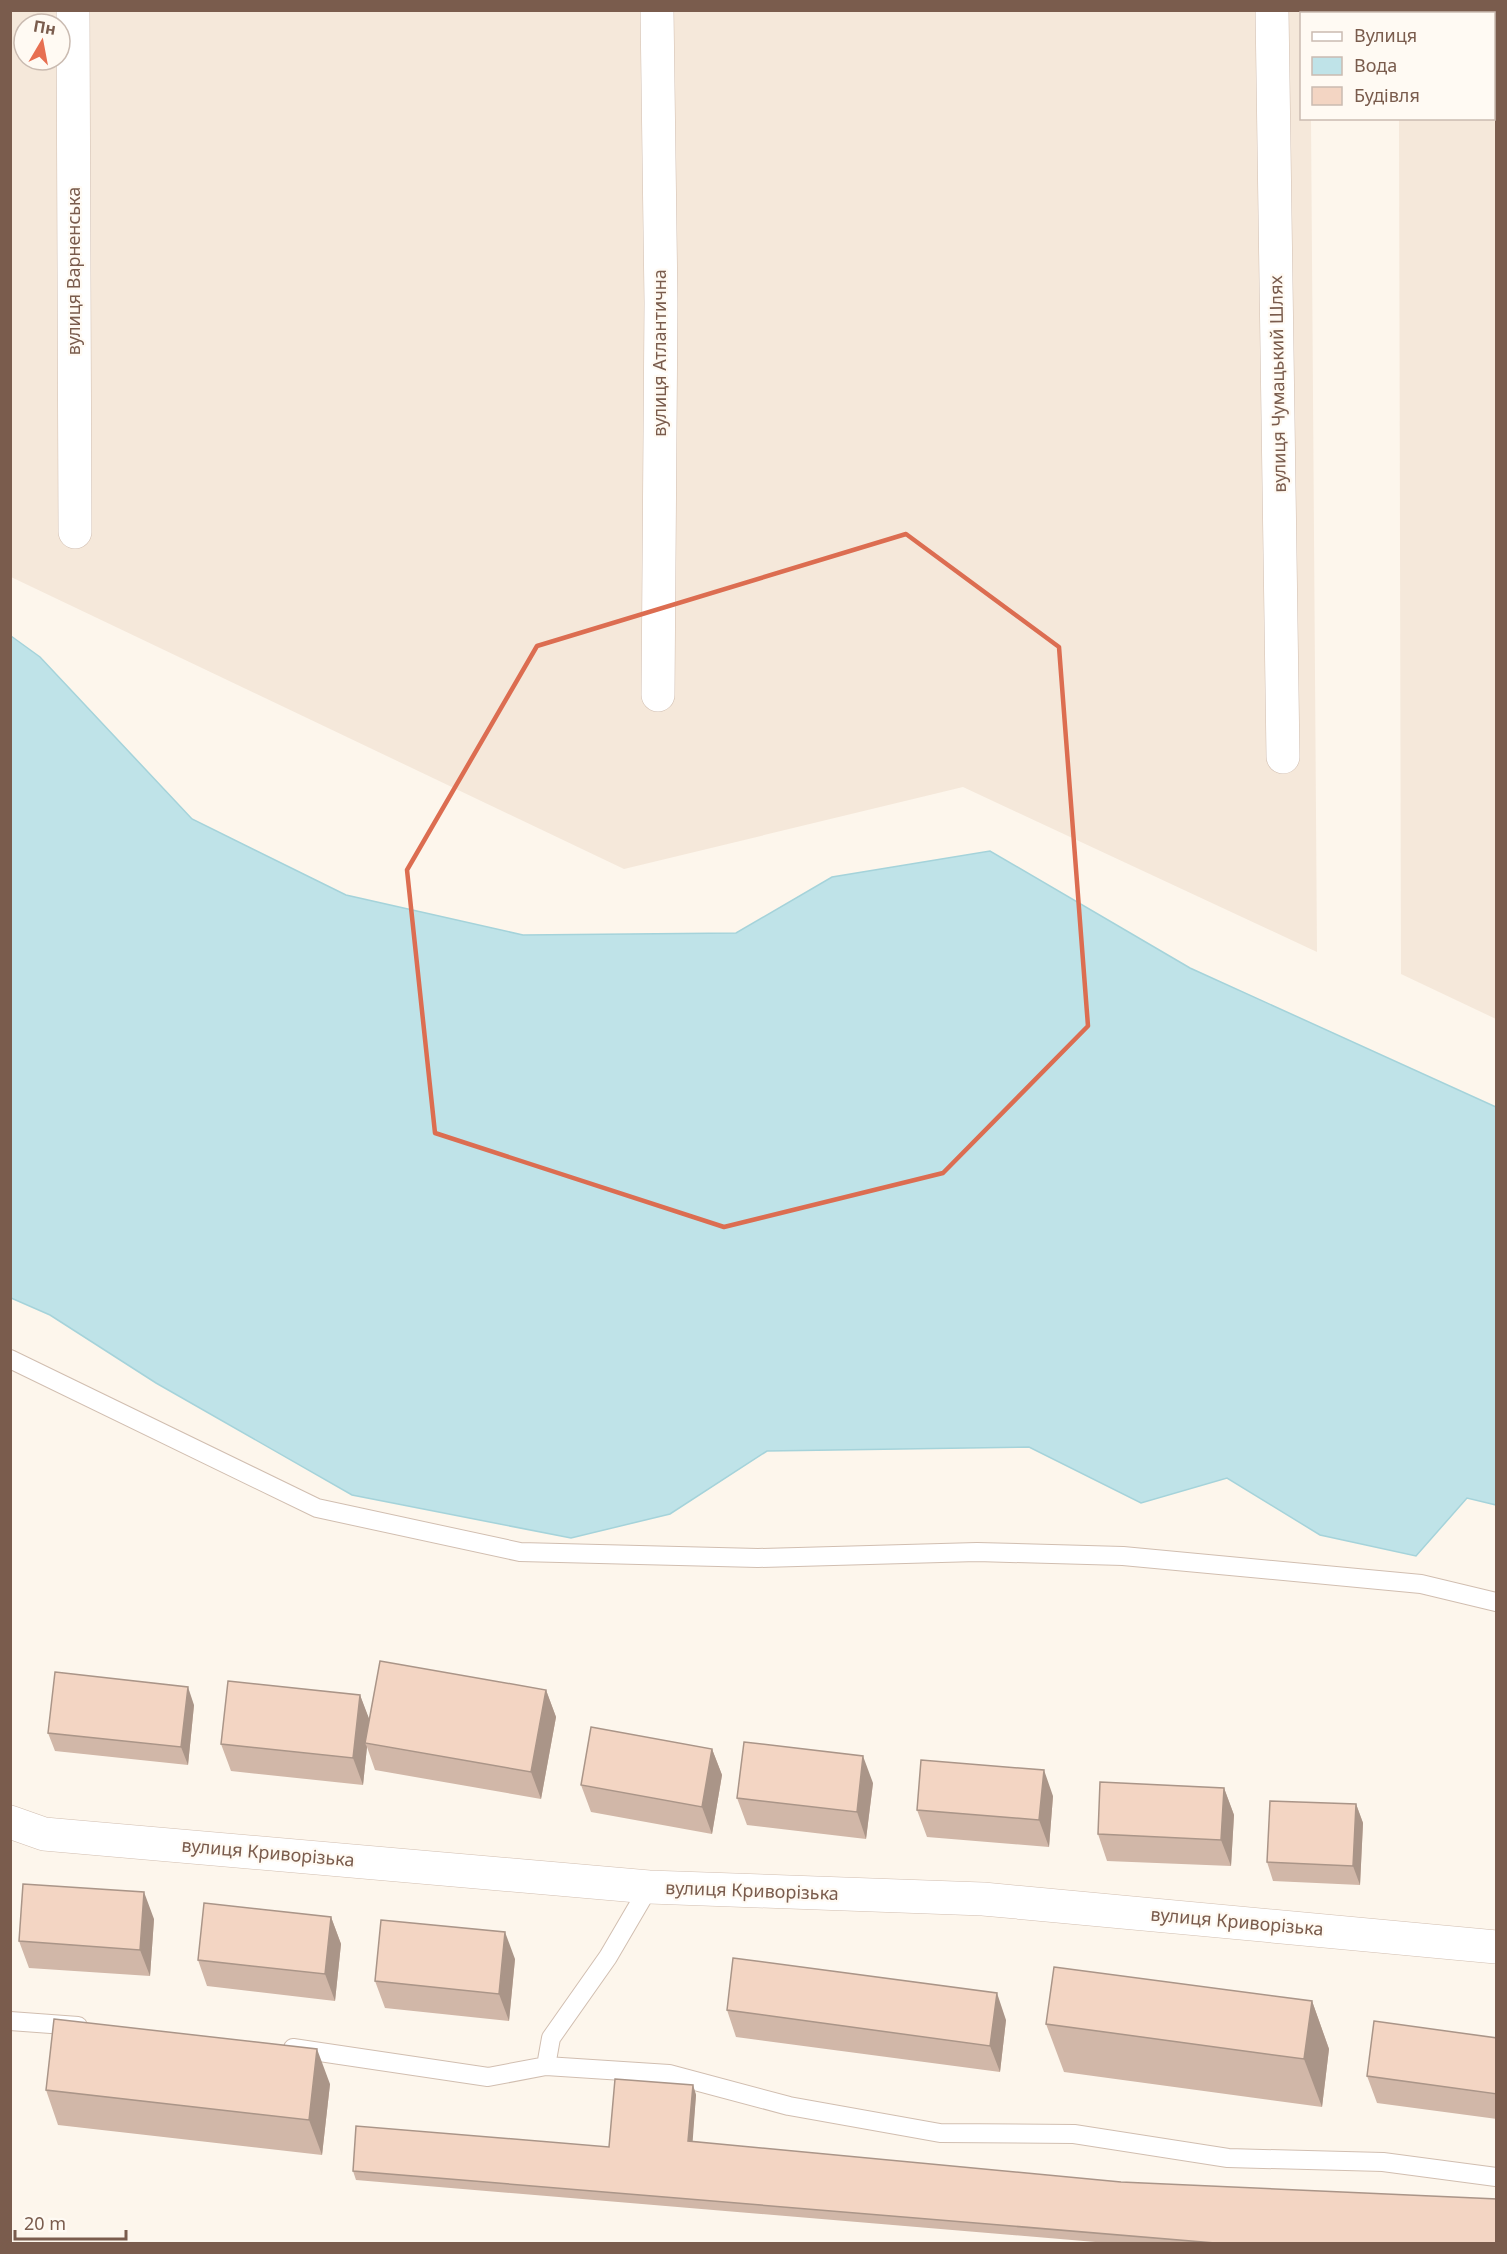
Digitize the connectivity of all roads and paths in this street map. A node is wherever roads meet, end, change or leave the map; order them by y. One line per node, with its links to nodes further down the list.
1 (73, 10): 4 (street, вулиця Варненська)
2 (657, 10): 5 (street, вулиця Атлантична)
3 (1272, 10): 6 (street, вулиця Чумацький Шлях)
4 (75, 532)
5 (658, 695)
6 (1283, 757)
7 (10, 1359): 8 (lane)
8 (1497, 1602)
9 (10, 1822): 10 (street, вулиця Криворізька)
10 (649, 1887): 11 (street, вулиця Криворізька); 15 (lane)
11 (1497, 1947)
12 (10, 2020): 13 (lane)
13 (101, 2028)
14 (275, 2046): 15 (lane)
15 (546, 2066): 16 (lane)
16 (1497, 2177)

